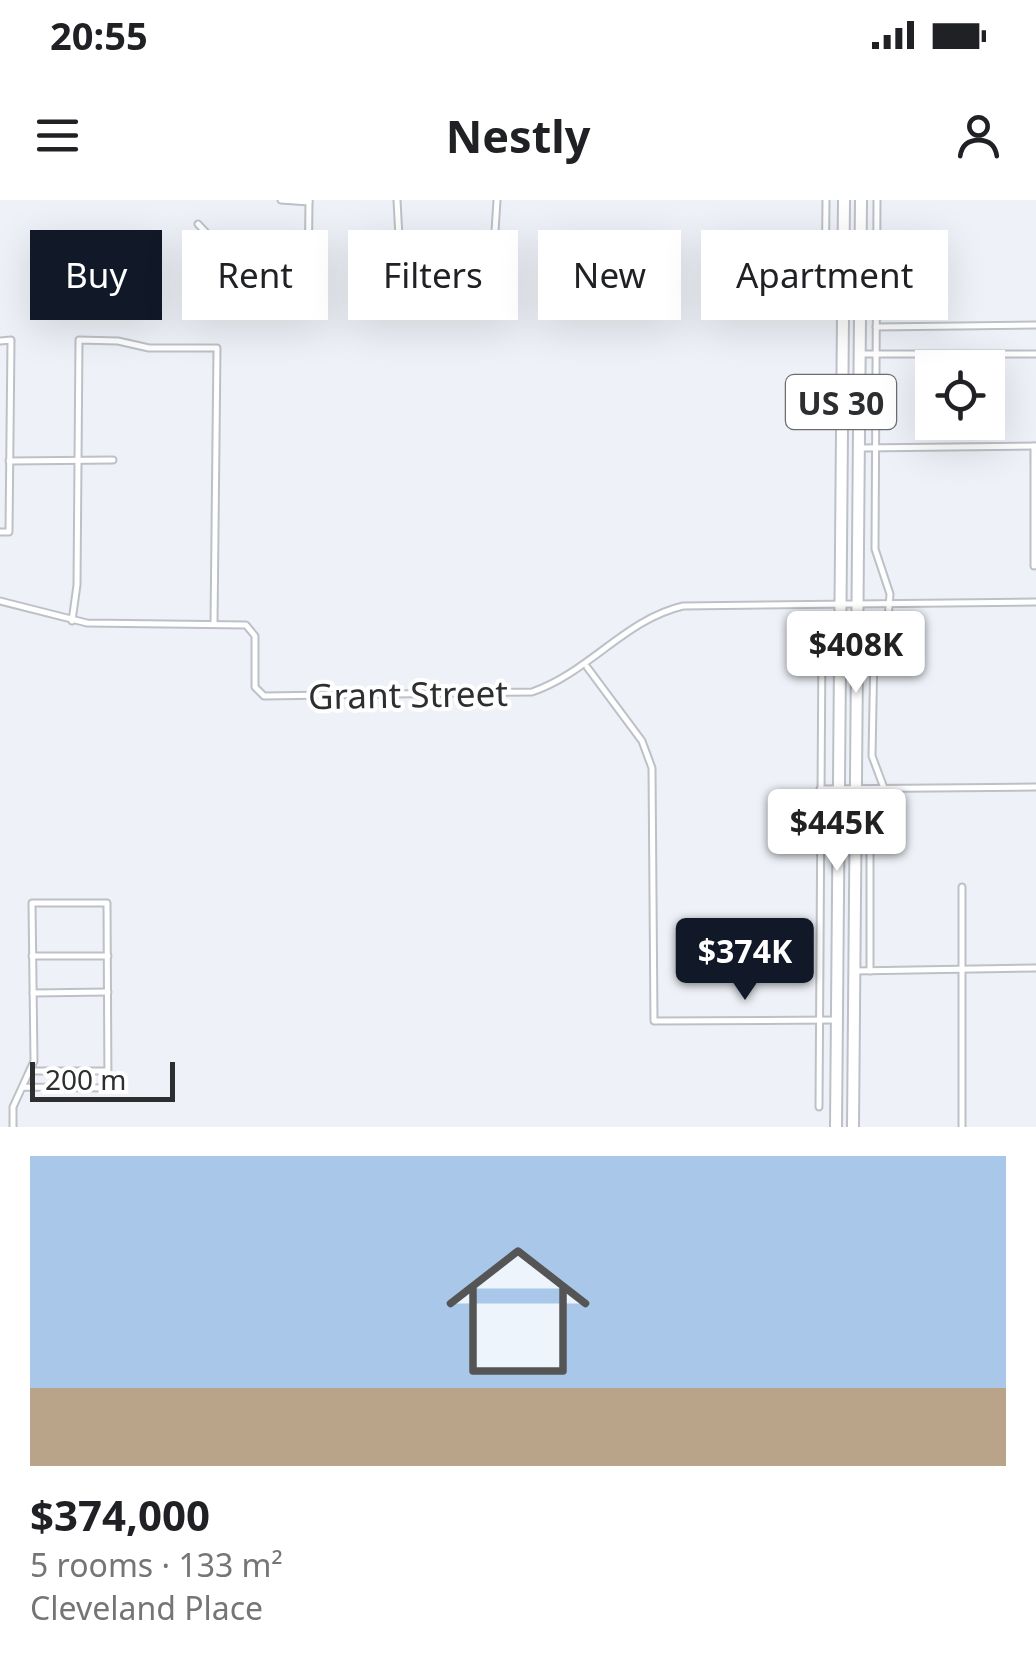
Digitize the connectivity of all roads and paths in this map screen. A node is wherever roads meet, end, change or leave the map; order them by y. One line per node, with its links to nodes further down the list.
1 (280, 200): 7 (street)
2 (398, 200): 3 (street)
3 (496, 200)
4 (826, 200): 13 (street)
5 (844, 200): 14 (main road, US 30)
6 (878, 200): 9 (street)
7 (309, 201): 12 (street)
8 (861, 205): 9 (street); 19 (main road, US 30)
9 (877, 210): 17 (street)
10 (198, 224): 11 (street)
11 (204, 230)
12 (309, 230)
13 (826, 230)
14 (843, 230)
15 (842, 320): 34 (main road, US 30)
16 (1033, 325): 17 (street)
17 (876, 327): 20 (street)
18 (0, 341): 27 (street)
19 (860, 354): 20 (street); 23 (main road, US 30)
20 (876, 354): 21 (street); 24 (street)
21 (1034, 354)
22 (1035, 446): 24 (street); 29 (street)
23 (859, 448): 24 (street); 31 (main road, US 30)
24 (876, 448): 32 (street)
25 (78, 460): 26 (street); 27 (street); 35 (street); 36 (street)
26 (113, 460)
27 (9, 461): 28 (street)
28 (0, 532)
29 (1034, 566)
30 (0, 601): 35 (street, Grant Street)
31 (858, 602): 32 (street, Grant Street); 34 (street, Grant Street); 45 (main road, US 30)
32 (890, 602): 33 (street, Grant Street); 42 (street)
33 (1036, 602)
34 (840, 603): 38 (street, Grant Street); 40 (main road, US 30)
35 (72, 621): 36 (street, Grant Street)
36 (214, 624): 38 (street, Grant Street)
37 (822, 642): 39 (street)
38 (586, 666): 56 (street)
39 (821, 683): 40 (street); 43 (street)
40 (839, 683): 44 (main road, US 30)
41 (1036, 786): 42 (street)
42 (884, 788): 45 (street); 50 (street)
43 (820, 789): 44 (street); 56 (street)
44 (838, 789): 45 (street); 55 (main road, US 30)
45 (856, 789): 52 (main road, US 30)
46 (962, 887): 51 (street)
47 (32, 956): 48 (street); 48 (street); 54 (street)
48 (108, 956): 53 (street)
49 (1036, 968): 51 (street)
50 (870, 970): 51 (street); 52 (street)
51 (962, 970): 64 (street)
52 (854, 971): 63 (main road, US 30)
53 (108, 992): 54 (street); 58 (street)
54 (33, 993): 57 (street)
55 (836, 1020): 56 (street); 62 (main road, US 30)
56 (819, 1021): 60 (street)
57 (30, 1070): 58 (street); 59 (street)
58 (108, 1071): 59 (street)
59 (22, 1087): 61 (street)
60 (818, 1107)
61 (13, 1127)
62 (836, 1127)
63 (853, 1127)
64 (962, 1127)

